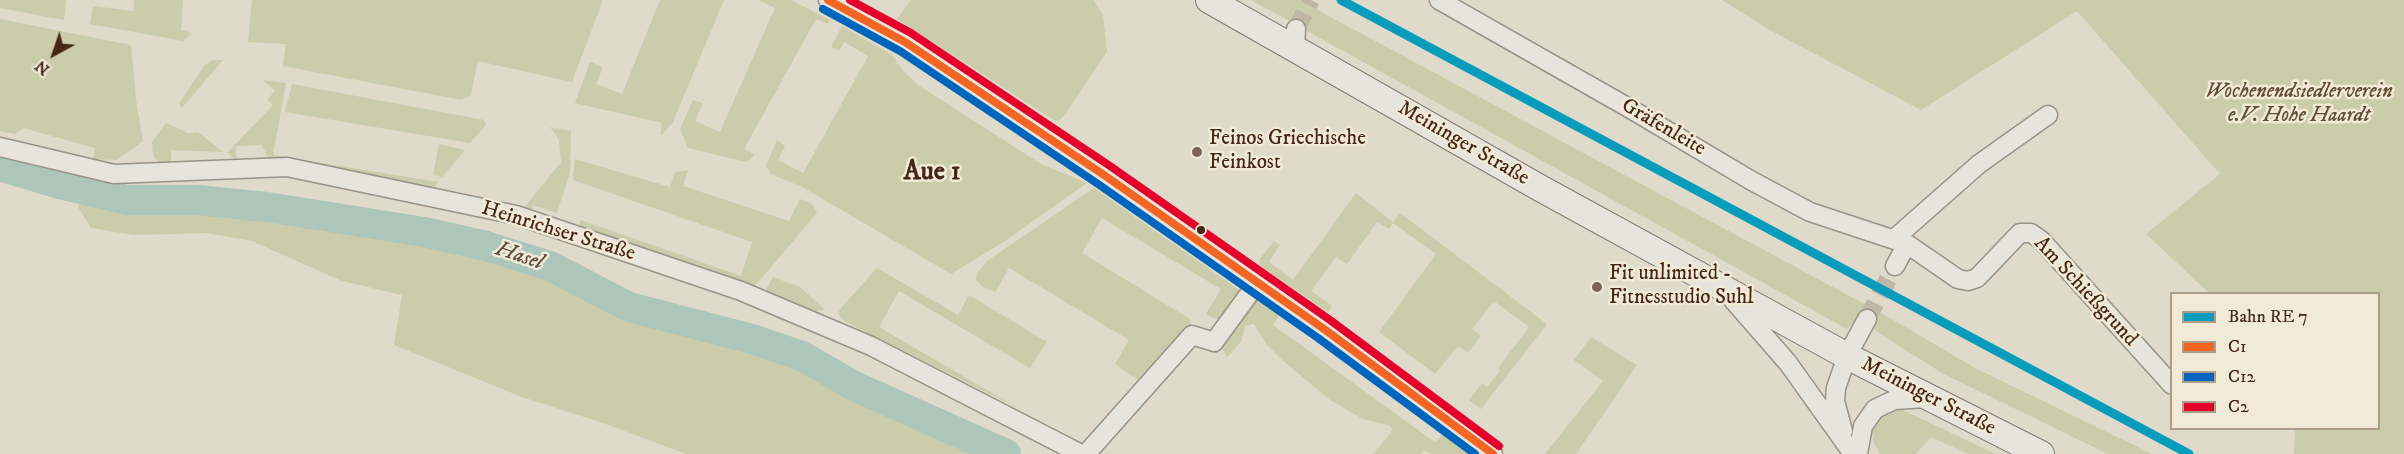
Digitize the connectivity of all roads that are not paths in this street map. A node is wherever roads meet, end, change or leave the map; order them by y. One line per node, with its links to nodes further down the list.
1 (828, 0): 8 (street)
2 (1209, 0): 9 (main road, Meininger Straße)
3 (1438, 0): 6 (street, Gräfenleite)
4 (2048, 115): 6 (street)
5 (0, 147): 15 (street, Heinrichser Straße)
6 (1901, 241): 7 (street); 12 (street, Am Schießgrund)
7 (1895, 266)
8 (1258, 282): 16 (street); 17 (street)
9 (1720, 285): 11 (main road, Meininger Straße); 14 (street, Meininger Straße)
10 (1867, 319): 11 (street)
11 (1847, 356): 13 (main road, Meininger Straße); 14 (street, Meininger Straße)
12 (2170, 384)
13 (1926, 398): 14 (street); 18 (main road, Meininger Straße)
14 (1853, 451)
15 (1081, 454)
16 (1086, 454)
17 (1493, 454)
18 (2041, 454)

